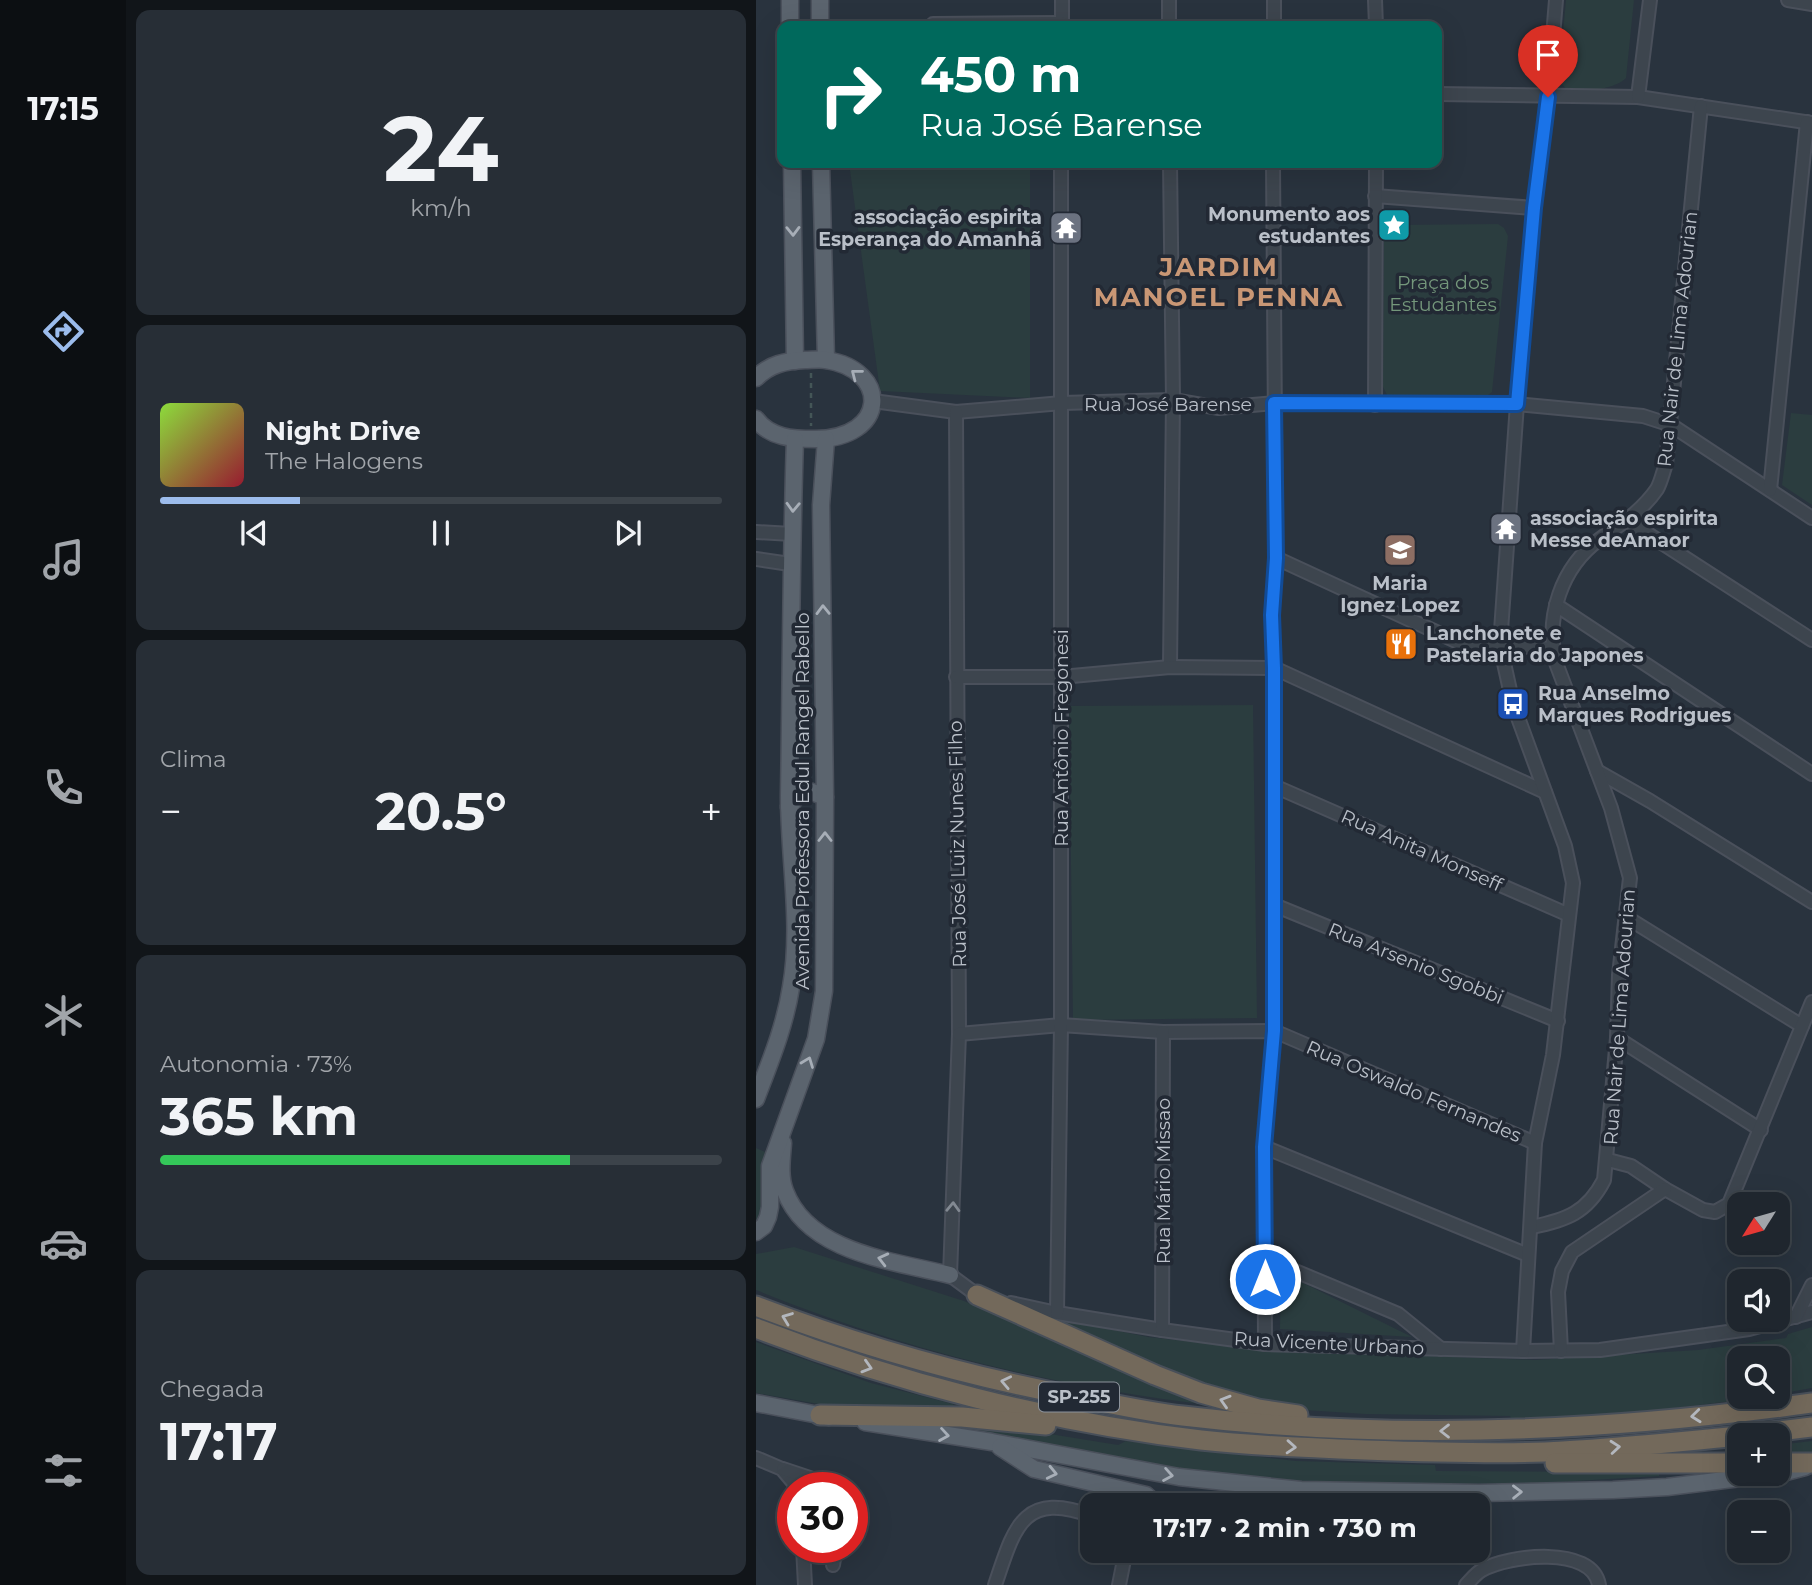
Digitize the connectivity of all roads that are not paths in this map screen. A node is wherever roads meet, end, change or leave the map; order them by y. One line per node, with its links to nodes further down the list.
1 (790, 0): 11 (main road)
2 (820, 0): 12 (main road)
3 (1062, 0): 13 (street)
4 (1169, 0): 14 (street)
5 (1275, 0): 15 (street)
6 (1375, 0): 16 (street)
7 (1556, 0): 18 (street)
8 (1650, 0): 19 (street)
9 (1788, 0): 10 (street)
10 (1812, 4)
11 (790, 21)
12 (820, 21)
13 (1062, 21)
14 (1169, 21)
15 (1274, 21)
16 (1376, 21)
17 (1442, 94): 18 (street)
18 (1548, 97): 19 (street); 29 (street)
19 (1638, 97): 20 (street)
20 (1701, 106): 21 (street); 41 (street, Rua Nair de Lima Adourian)
21 (1809, 123): 44 (street)
22 (792, 168): 31 (main road, one-way to 31)
23 (821, 168): 30 (main road)
24 (1061, 168): 35 (street, Rua Antônio Fregonesi)
25 (1170, 168): 33 (street)
26 (1273, 168): 36 (street)
27 (1376, 168): 28 (street)
28 (1375, 196): 29 (street); 38 (street)
29 (1534, 208): 37 (street)
30 (826, 360): 31 (main road); 34 (main road, one-way to 30)
31 (795, 361): 32 (main road)
32 (756, 379)
33 (1173, 400): 35 (street, Rua José Barense); 36 (street, Rua José Barense); 56 (street)
34 (873, 401): 39 (street, Rua José Barense); 43 (main road)
35 (1062, 403): 39 (street, Rua José Barense); 59 (street, Rua Antônio Fregonesi)
36 (1274, 403): 38 (street, Rua José Barense); 49 (street)
37 (1517, 404): 38 (street, Rua José Barense); 41 (street, Rua José Barense); 54 (street)
38 (1375, 405)
39 (956, 412): 58 (street, Rua José Luiz Nunes Filho)
40 (756, 419): 42 (main road)
41 (1671, 425): 44 (street, Rua José Barense); 46 (street, Rua Nair de Lima Adourian)
42 (795, 439): 43 (main road); 48 (main road, Avenida Professora Edul Rangel Rabello, one-way to 48)
43 (826, 439): 64 (main road, Avenida Professora Edul Rangel Rabello, one-way to 43)
44 (1769, 490): 45 (street, Rua José Barense)
45 (1812, 518)
46 (1628, 521): 52 (street, Rua Nair de Lima Adourian); 53 (street)
47 (756, 531): 48 (street)
48 (792, 534): 51 (main road, Avenida Professora Edul Rangel Rabello)
49 (1276, 558): 54 (street); 57 (street)
50 (756, 559): 51 (street)
51 (790, 564): 65 (main road, Avenida Professora Edul Rangel Rabello)
52 (1556, 605): 55 (street, Rua Nair de Lima Adourian); 61 (street)
53 (1812, 640)
54 (1500, 645): 55 (street); 63 (street)
55 (1553, 649): 60 (street, Rua Nair de Lima Adourian)
56 (1170, 667): 57 (street); 59 (street)
57 (1274, 668): 62 (street); 63 (street)
58 (956, 677): 59 (street); 76 (street, Rua José Luiz Nunes Filho)
59 (1060, 677): 72 (street, Rua Antônio Fregonesi)
60 (1597, 771): 66 (street); 69 (street, Rua Nair de Lima Adourian)
61 (1812, 774)
62 (1274, 786): 67 (street); 68 (street, Rua Anita Monseff)
63 (1545, 792): 68 (street)
64 (825, 797): 65 (main road); 79 (main road, Avenida Professora Edul Rangel Rabello, one-way to 64)
65 (789, 807): 78 (main road, Avenida Professora Edul Rangel Rabello)
66 (1812, 902)
67 (1274, 905): 71 (street, Rua Arsenio Sgobbi); 74 (street)
68 (1569, 915): 71 (street)
69 (1626, 917): 73 (street); 77 (street, Rua Nair de Lima Adourian)
70 (1812, 1002): 73 (street)
71 (1558, 1021): 81 (street)
72 (1061, 1025): 75 (street, Rua Oswaldo Fernandes); 76 (street, Rua Oswaldo Fernandes); 94 (street, Rua Antônio Fregonesi)
73 (1802, 1026): 80 (street)
74 (1274, 1031): 75 (street, Rua Oswaldo Fernandes); 81 (street, Rua Oswaldo Fernandes); 82 (street)
75 (1163, 1032): 97 (street, Rua Mário Missao)
76 (959, 1034): 89 (street, Rua José Luiz Nunes Filho, one-way to 76)
77 (1617, 1038): 80 (street); 83 (street, Rua Nair de Lima Adourian)
78 (756, 1099)
79 (783, 1126): 86 (main road, Avenida Professora Edul Rangel Rabello); 89 (main road, one-way to 79)
80 (1761, 1130): 84 (street)
81 (1535, 1143): 85 (street)
82 (1264, 1147): 87 (street); 88 (street)
83 (1608, 1160): 84 (street); 85 (street, Rua Nair de Lima Adourian)
84 (1665, 1189): 100 (street)
85 (1532, 1227): 87 (street)
86 (756, 1232)
87 (1528, 1255): 101 (street)
88 (1264, 1258): 98 (street); 99 (street)
89 (950, 1275): 91 (street)
90 (1812, 1285): 95 (street)
91 (977, 1295): 94 (street, Rua Vicente Urbano); 107 (highway, one-way to 91)
92 (756, 1306): 107 (highway, SP-255, one-way to 92)
93 (1812, 1312): 95 (street, Rua Vicente Urbano)
94 (1057, 1313): 97 (street, Rua Vicente Urbano)
95 (1796, 1317): 100 (street, Rua Vicente Urbano)
96 (756, 1328): 109 (highway, SP-255, one-way to 109)
97 (1162, 1330): 98 (street, Rua Vicente Urbano)
98 (1265, 1344): 99 (street, Rua Vicente Urbano)
99 (1441, 1349): 101 (street, Rua Vicente Urbano)
100 (1561, 1351): 101 (street, Rua Vicente Urbano)
101 (1523, 1352)
102 (1812, 1400): 107 (highway, SP-255, one-way to 107)
103 (756, 1403): 104 (main road)
104 (820, 1415): 109 (highway); 110 (main road, one-way to 110)
105 (1812, 1427): 106 (highway)
106 (1790, 1430)
107 (1413, 1431)
108 (1727, 1437): 111 (highway, SP-255, one-way to 108)
109 (1199, 1440): 111 (highway, SP-255, one-way to 111)
110 (992, 1442): 115 (main road, one-way to 115); 119 (main road, one-way to 119)
111 (1425, 1453): 113 (highway)
112 (756, 1458): 116 (street)
113 (1727, 1463)
114 (1790, 1463): 115 (highway)
115 (1812, 1464)
116 (782, 1469): 117 (street); 118 (street)
117 (785, 1472)
118 (791, 1472)
119 (1137, 1493)
120 (1080, 1512): 124 (street)
121 (804, 1563): 123 (street)
122 (1123, 1563): 125 (street)
123 (806, 1585)
124 (995, 1585)
125 (1119, 1585)
126 (1466, 1585): 127 (street)
127 (1600, 1585)

